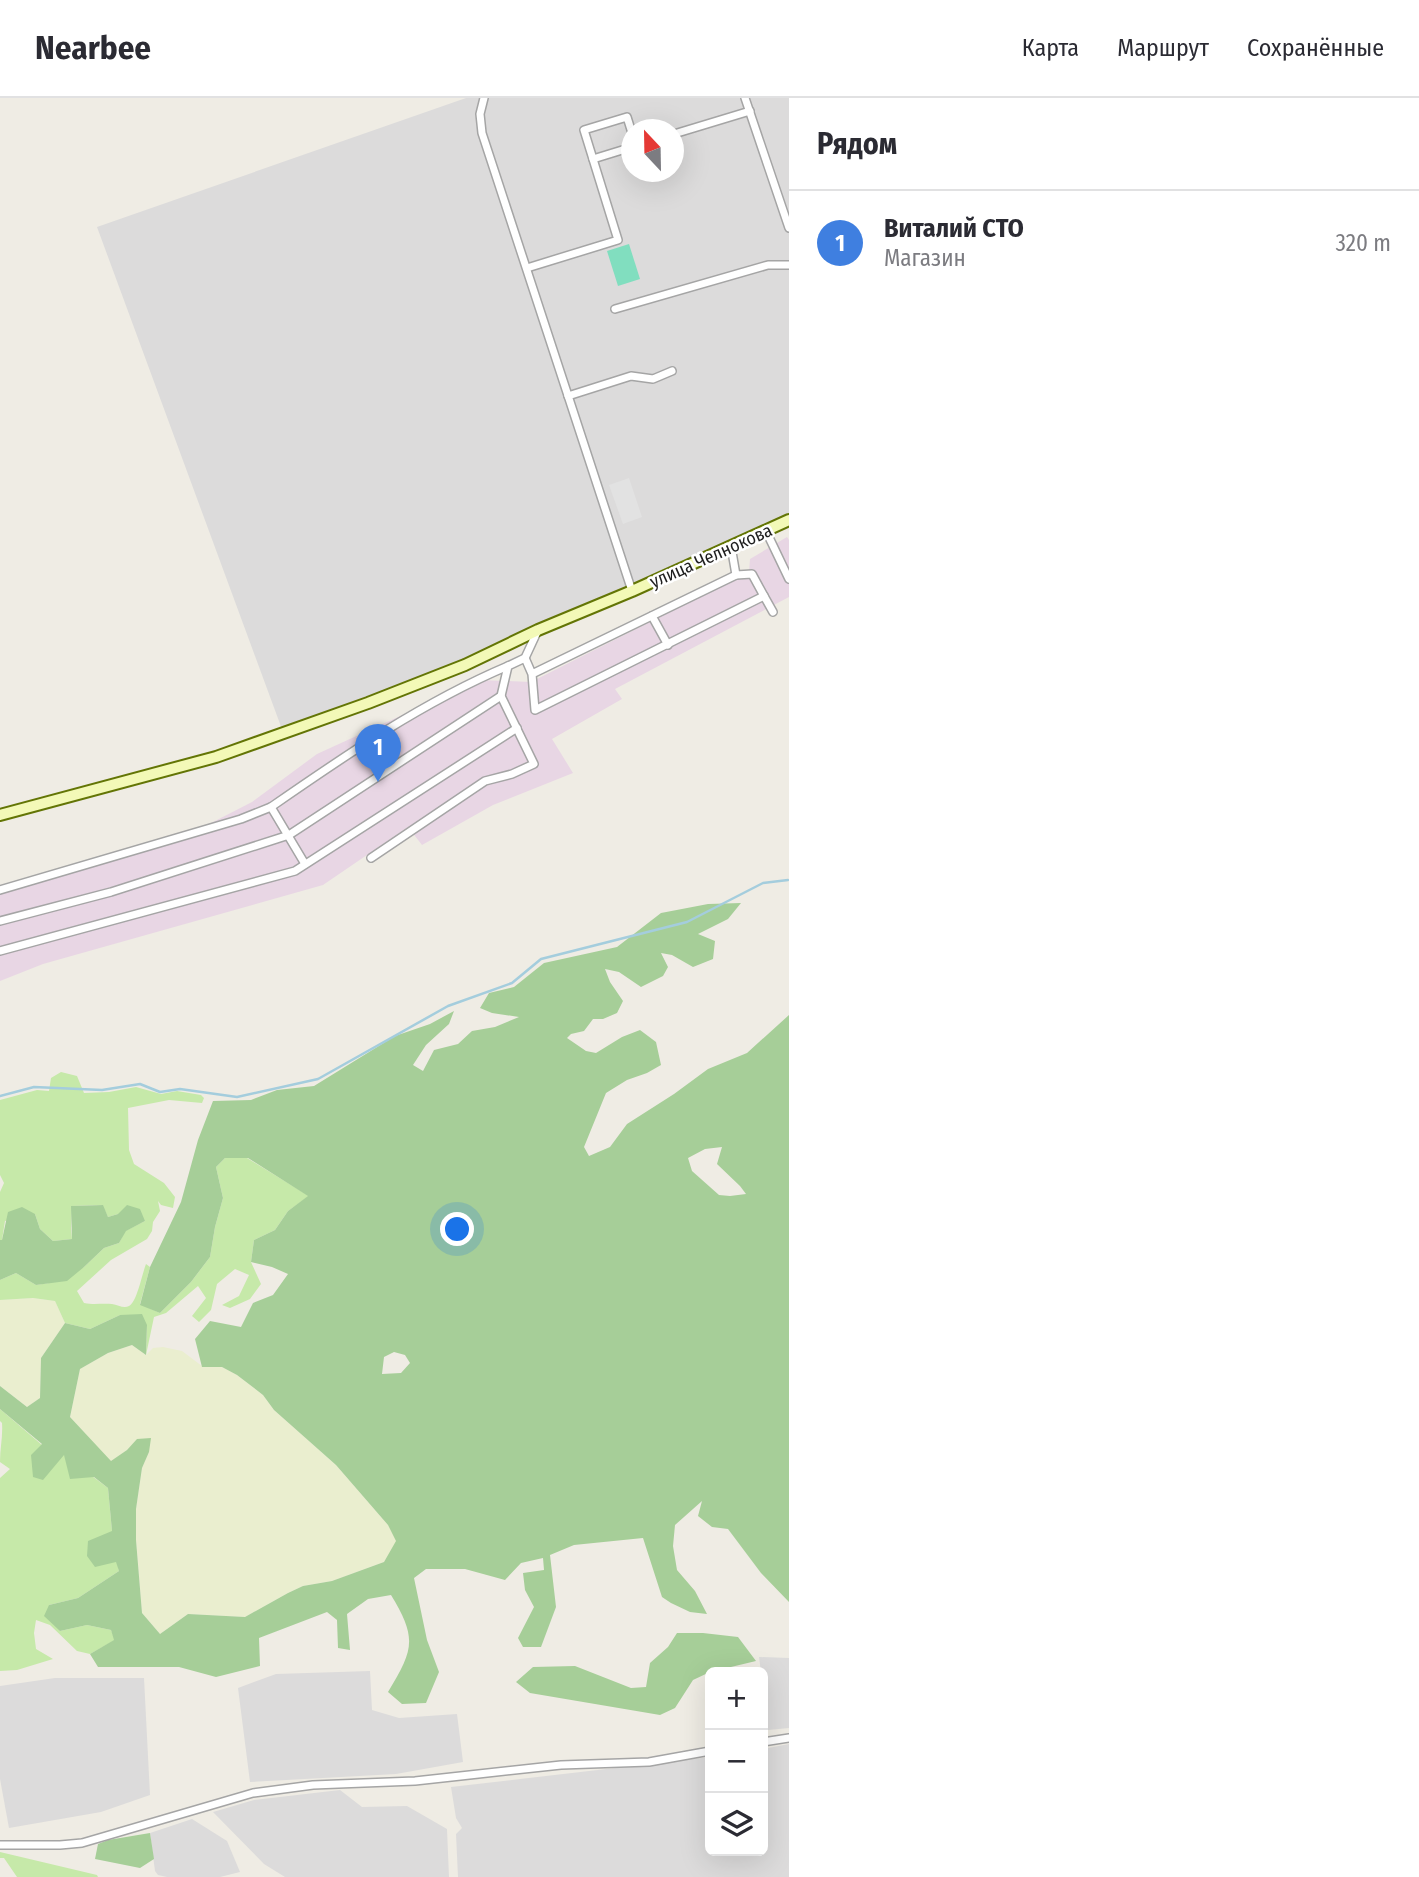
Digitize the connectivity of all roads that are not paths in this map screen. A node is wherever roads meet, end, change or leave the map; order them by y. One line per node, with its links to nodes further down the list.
1 (484, 98): 10 (street)
2 (745, 98): 3 (street)
3 (750, 111): 5 (street); 8 (street)
4 (628, 119): 7 (street)
5 (684, 131)
6 (621, 150): 7 (street)
7 (593, 159): 10 (street)
8 (789, 228)
9 (789, 265): 11 (street)
10 (527, 268): 13 (street)
11 (615, 309)
12 (672, 371): 13 (street)
13 (568, 396): 19 (street)
14 (789, 520): 15 (main road, улица Челнокова)
15 (766, 531): 16 (main road, улица Челнокова); 18 (street)
16 (731, 546): 17 (street); 19 (main road, улица Челнокова)
17 (736, 575): 20 (street); 22 (street)
18 (789, 579)
19 (632, 591): 23 (main road, улица Челнокова)
20 (764, 596): 21 (street); 24 (street)
21 (773, 612)
22 (652, 616): 24 (street); 27 (street)
23 (538, 630): 25 (street); 31 (main road, улица Челнокова)
24 (668, 645): 27 (street)
25 (525, 658): 26 (street); 27 (street)
26 (508, 666): 28 (street); 30 (street)
27 (532, 674)
28 (501, 696): 29 (street); 32 (street)
29 (517, 728): 33 (street); 34 (street)
30 (271, 807): 32 (street); 35 (street)
31 (0, 815)
32 (289, 835): 34 (street); 36 (street)
33 (371, 858)
34 (305, 864): 37 (street)
35 (0, 890)
36 (0, 921)
37 (0, 951)
38 (789, 1738): 39 (street)
39 (768, 1741)
40 (705, 1752): 41 (street)
41 (0, 1845)

